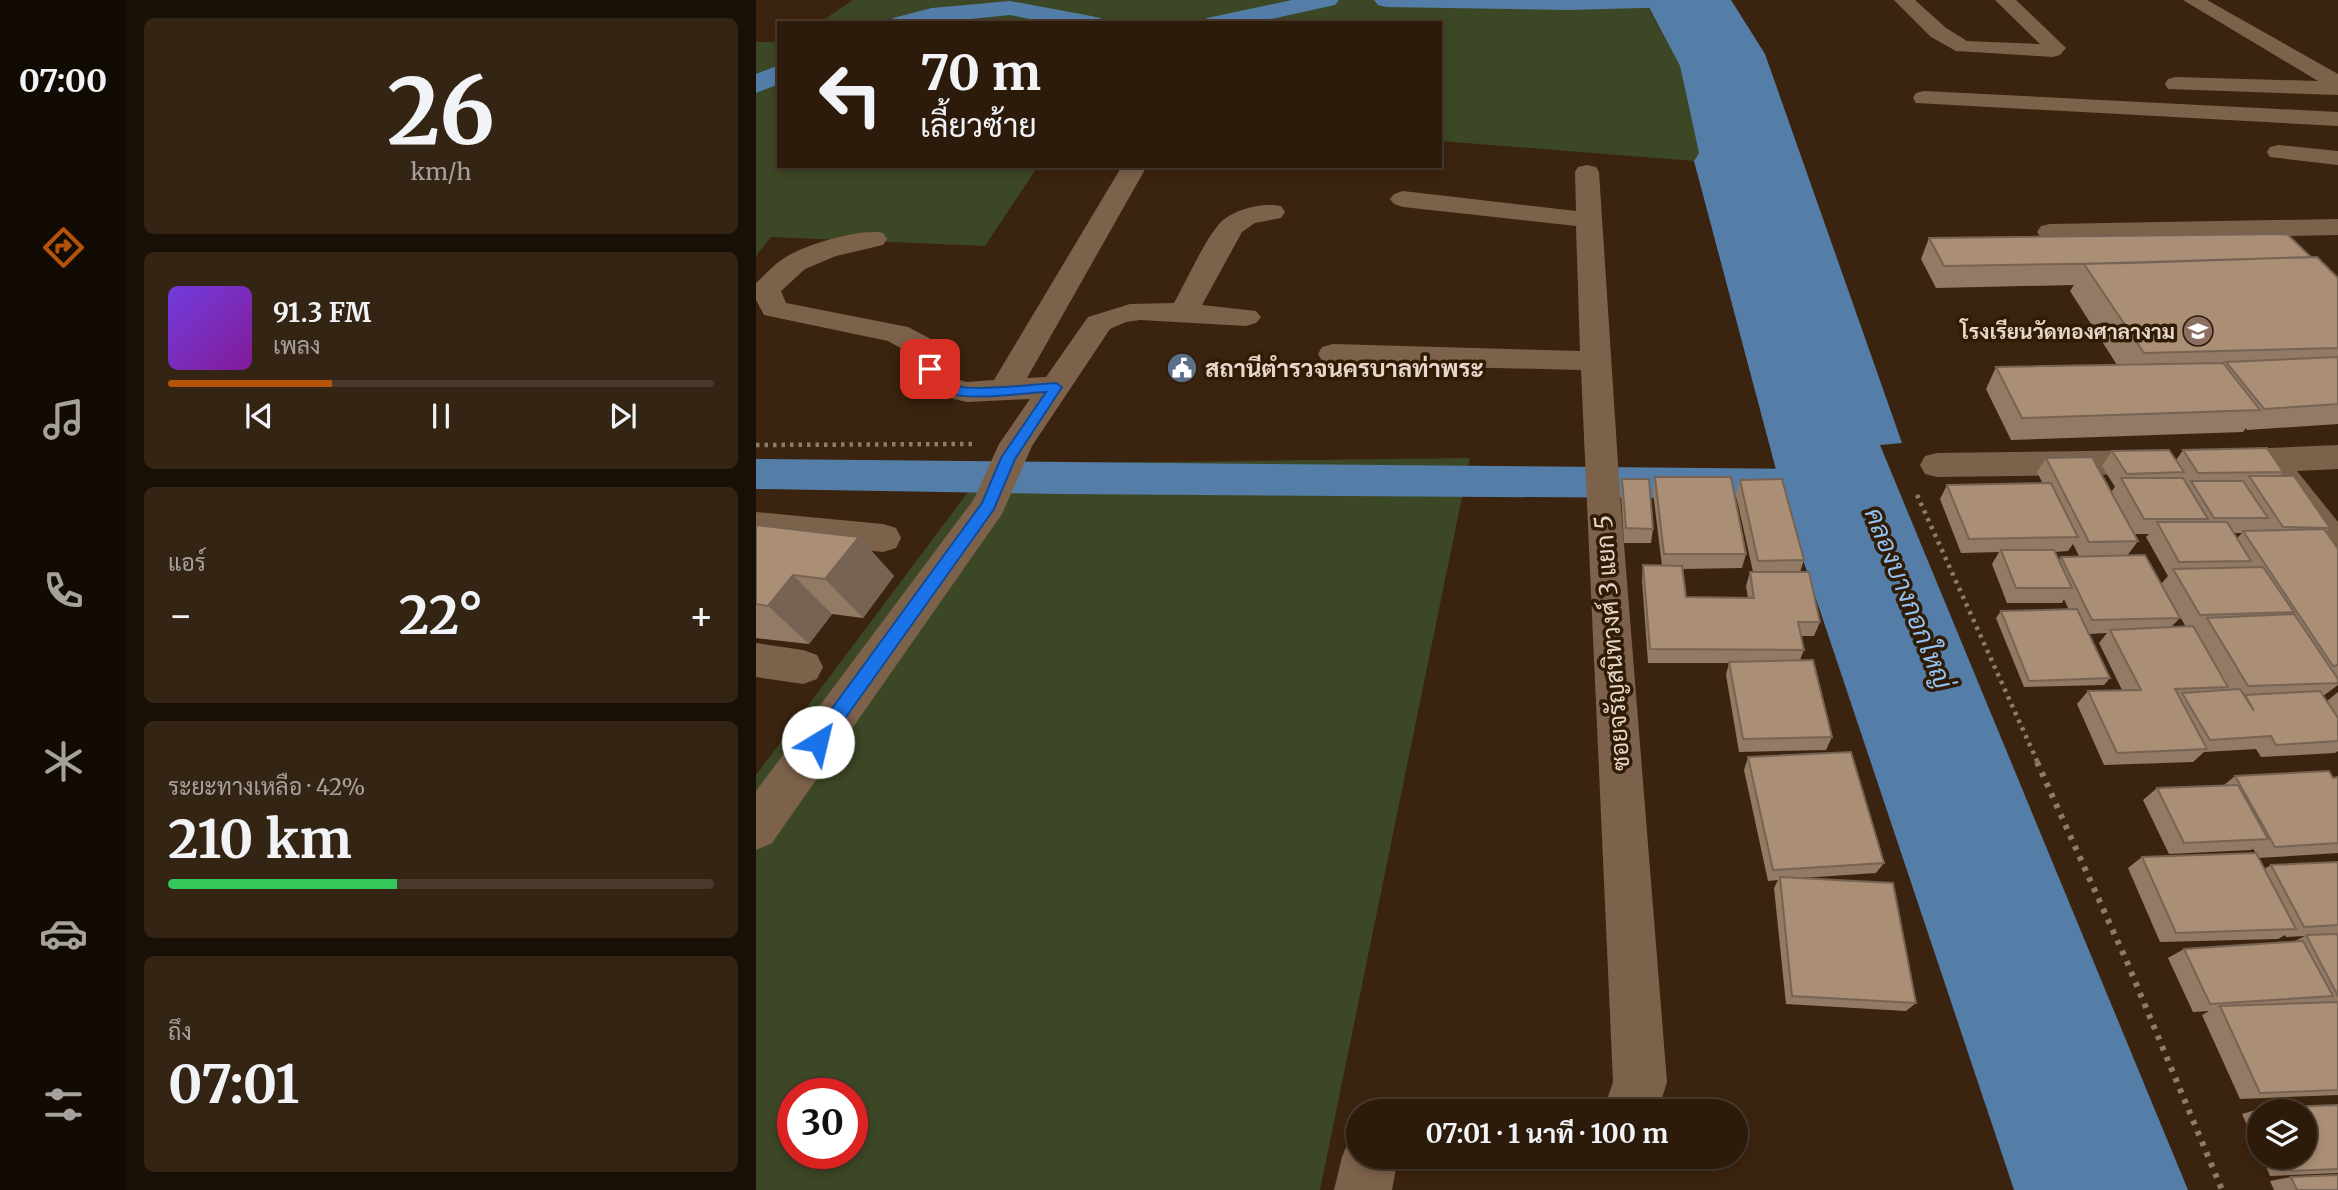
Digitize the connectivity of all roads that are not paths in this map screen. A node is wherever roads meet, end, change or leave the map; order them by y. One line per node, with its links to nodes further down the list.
1 (1905, 0): 2 (street)
2 (2005, 0)
3 (2193, 0): 4 (street)
4 (2338, 83)
5 (2176, 84): 6 (street)
6 (2338, 88)
7 (1924, 99): 8 (street)
8 (2338, 119)
9 (2279, 152): 10 (street)
10 (2338, 158)
11 (1134, 168): 24 (street)
12 (1587, 172): 15 (street, ซอยจรัญสนิทวงศ์ 3 แยก 5)
13 (1403, 199): 15 (street)
14 (1272, 212): 19 (street)
15 (1589, 220): 22 (street, ซอยจรัญสนิทวงศ์ 3 แยก 5)
16 (2338, 227): 17 (street)
17 (2050, 232)
18 (873, 239): 24 (street)
19 (1183, 312): 20 (street); 23 (street)
20 (1246, 317)
21 (1333, 354): 22 (street)
22 (1595, 361): 34 (street, ซอยจรัญสนิทวงศ์ 3 แยก 5)
23 (1056, 387): 24 (street); 33 (street)
24 (1005, 389)
25 (2338, 457): 30 (street)
26 (2186, 461): 27 (street)
27 (1937, 465)
28 (756, 526): 29 (street)
29 (883, 538)
30 (2338, 548)
31 (756, 660): 32 (street)
32 (803, 667)
33 (756, 828)
34 (1635, 1099)
35 (1365, 1169): 36 (street)
36 (1363, 1190)

